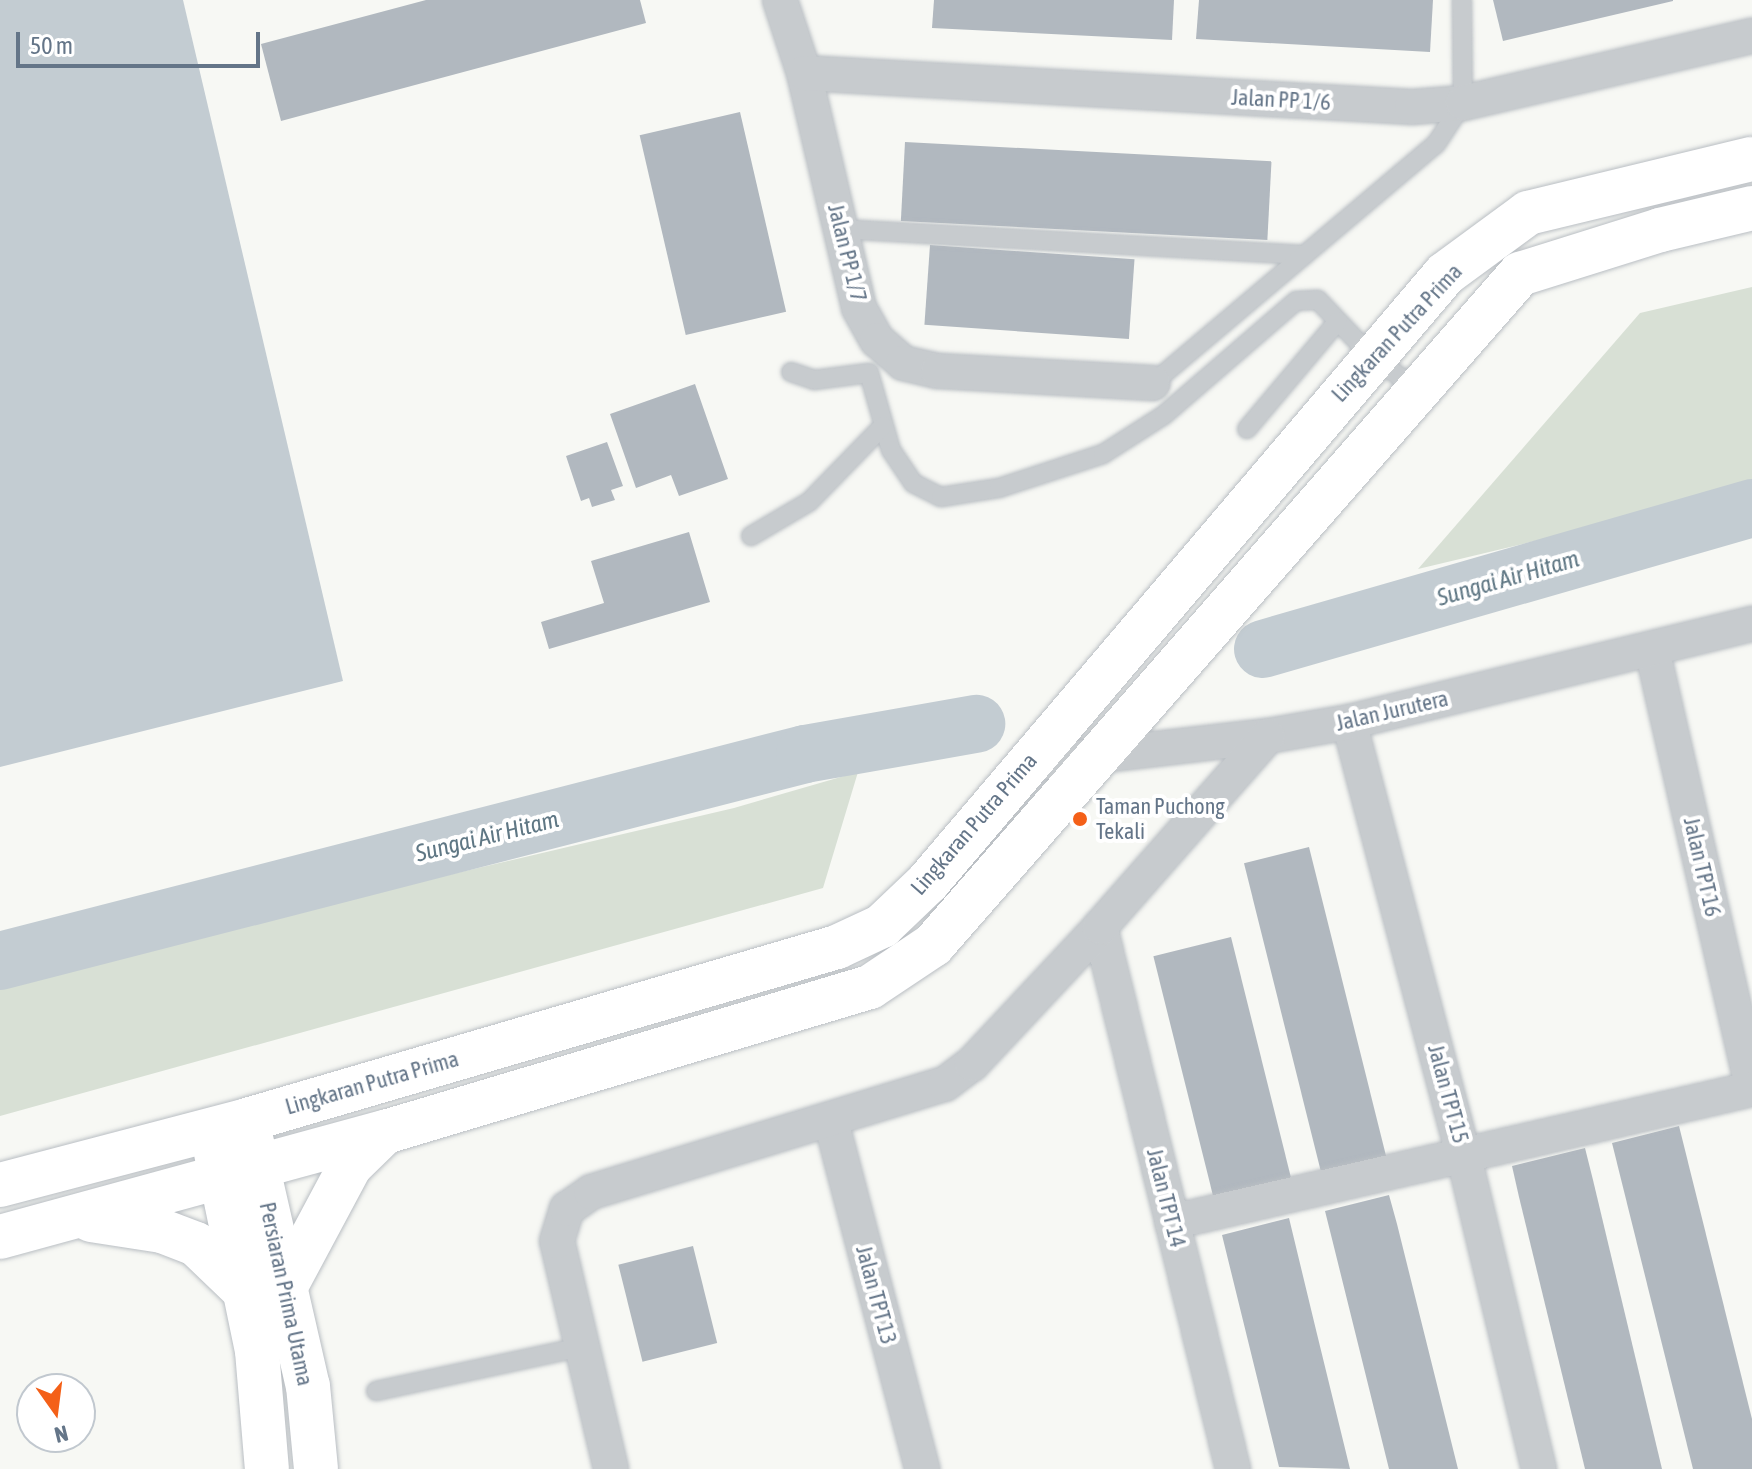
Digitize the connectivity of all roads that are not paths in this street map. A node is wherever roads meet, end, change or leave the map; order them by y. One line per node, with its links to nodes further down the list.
1 (780, 0): 4 (street, Jalan PP 1/7)
2 (1462, 0): 5 (lane)
3 (1752, 36): 5 (street, Jalan PP 1/6)
4 (804, 73): 5 (street, Jalan PP 1/6); 8 (street, Jalan PP 1/7)
5 (1463, 103): 9 (lane)
6 (1752, 159): 11 (main road, Lingkaran Putra Prima)
7 (1752, 208): 14 (main road)
8 (840, 229): 9 (lane); 13 (street, Jalan PP 1/7)
9 (1304, 255): 13 (lane)
10 (1338, 321): 11 (lane); 15 (lane); 16 (lane)
11 (1372, 357): 14 (lane); 23 (main road, Lingkaran Putra Prima)
12 (791, 372): 15 (lane)
13 (1153, 383)
14 (1419, 390): 22 (main road)
15 (883, 426): 17 (lane)
16 (1247, 429)
17 (751, 536)
18 (1752, 624): 19 (street, Jalan Jurutera)
19 (1652, 649): 20 (street, Jalan Jurutera); 25 (street, Jalan TPT 16)
20 (1349, 722): 21 (street, Jalan Jurutera); 29 (street, Jalan TPT 15)
21 (1268, 736): 22 (street, Jalan Jurutera); 24 (street)
22 (1095, 758): 23 (street, Jalan Jurutera); 28 (main road)
23 (1026, 764): 27 (main road, Lingkaran Putra Prima)
24 (1100, 927): 26 (street); 33 (street, Jalan TPT 14)
25 (1752, 1087): 29 (street)
26 (831, 1121): 36 (street); 41 (street, Jalan TPT 13)
27 (228, 1125): 30 (main road, Persiaran Prima Utama); 31 (main road, Lingkaran Putra Prima)
28 (385, 1132): 30 (main road); 35 (main road)
29 (1464, 1157): 33 (street); 43 (street, Jalan TPT 15)
30 (240, 1172): 32 (main road); 35 (main road, Persiaran Prima Utama)
31 (0, 1185)
32 (75, 1217): 34 (main road); 35 (main road)
33 (1172, 1222): 42 (street, Jalan TPT 14)
34 (0, 1237)
35 (267, 1288): 38 (main road, Persiaran Prima Utama); 39 (main road, Persiaran Prima Utama)
36 (582, 1347): 37 (lane); 40 (street)
37 (376, 1391)
38 (267, 1469)
39 (316, 1469)
40 (611, 1469)
41 (922, 1469)
42 (1233, 1469)
43 (1539, 1469)

